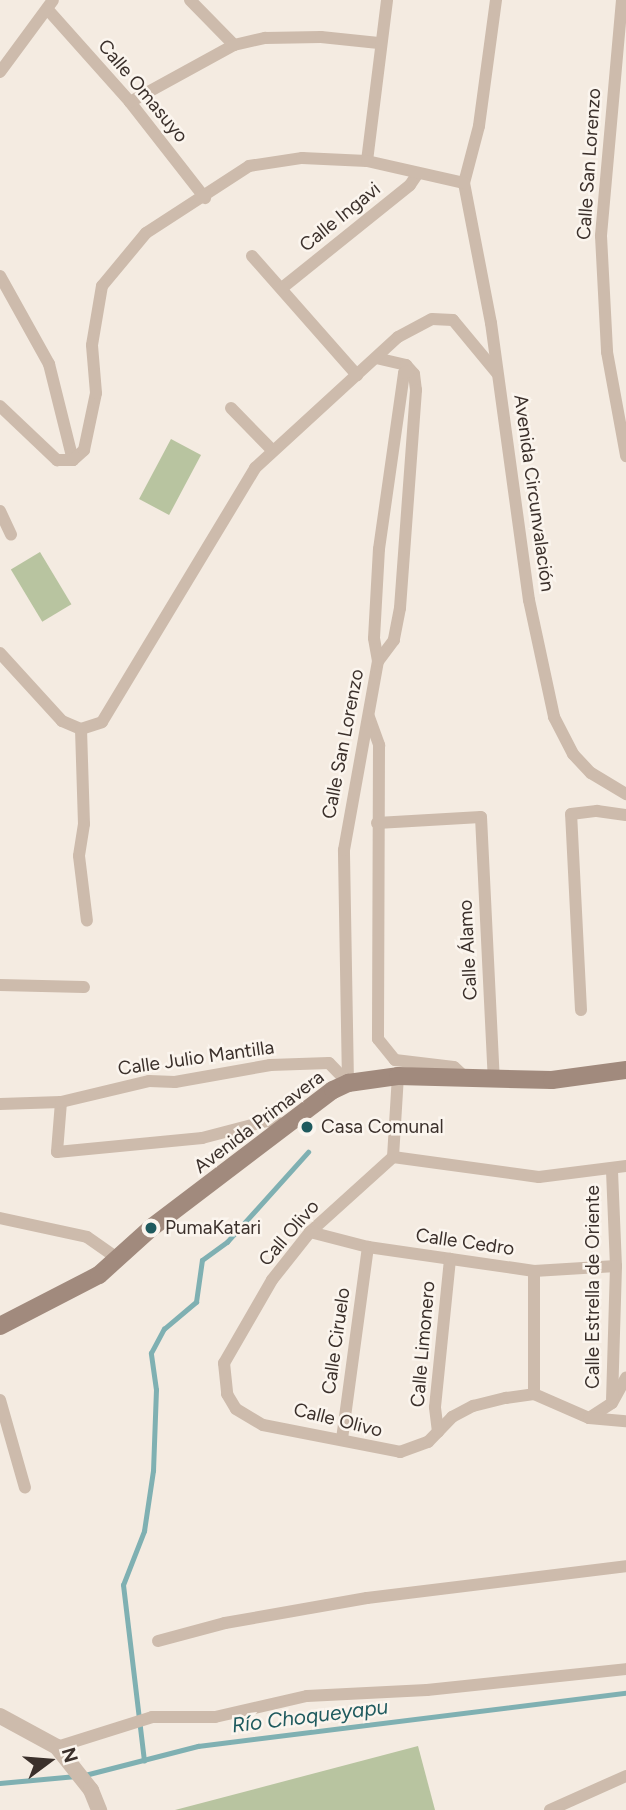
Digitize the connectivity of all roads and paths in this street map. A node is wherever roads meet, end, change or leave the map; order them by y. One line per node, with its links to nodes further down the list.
1 (190, 0): 7 (street)
2 (387, 0): 6 (street)
3 (496, 0): 12 (street)
4 (622, 0): 24 (street, Calle San Lorenzo)
5 (51, 5): 8 (street); 9 (street, Calle Omasuyo)
6 (379, 44): 7 (street); 10 (street)
7 (234, 45): 9 (street)
8 (0, 72)
9 (130, 102): 13 (street, Calle Omasuyo)
10 (367, 162): 11 (street); 13 (street)
11 (418, 173): 12 (street); 16 (street, Calle Ingavi)
12 (464, 183): 19 (street)
13 (205, 198): 25 (street)
14 (252, 256): 16 (street)
15 (0, 276): 25 (street)
16 (282, 288): 20 (street)
17 (376, 358): 18 (street); 19 (street, Avenida Circunvalación); 20 (street, Avenida Circunvalación)
18 (409, 371): 29 (street, Calle San Lorenzo); 29 (street)
19 (498, 373): 32 (street, Avenida Circunvalación)
20 (357, 375): 23 (street, Avenida Circunvalación)
21 (0, 406): 25 (street)
22 (231, 408): 23 (street)
23 (271, 449): 31 (street, Avenida Circunvalación)
24 (626, 456)
25 (73, 460)
26 (0, 511): 27 (street)
27 (11, 535)
28 (0, 653): 31 (street)
29 (378, 661): 30 (street, Calle San Lorenzo)
30 (369, 717): 34 (street); 43 (street, Calle San Lorenzo)
31 (81, 729): 35 (street)
32 (626, 794)
33 (626, 816): 38 (street)
34 (377, 823): 41 (street); 42 (street, Calle Álamo)
35 (87, 921)
36 (0, 986): 37 (street)
37 (84, 987)
38 (582, 1010)
39 (626, 1070): 42 (main road, Avenida Primavera)
40 (398, 1076): 41 (main road, Avenida Primavera); 43 (main road, Avenida Primavera); 47 (street)
41 (468, 1080): 42 (main road, Avenida Primavera)
42 (494, 1081)
43 (348, 1083): 44 (street, Calle Julio Mantilla); 46 (main road, Avenida Primavera)
44 (61, 1102): 45 (street, Calle Julio Mantilla); 46 (street)
45 (0, 1104)
46 (288, 1125): 53 (main road, Avenida Primavera)
47 (393, 1157): 49 (street); 51 (street, Call Olivo)
48 (626, 1166): 49 (street)
49 (612, 1171): 55 (street, Calle Estrella de Oriente)
50 (0, 1218): 53 (street)
51 (310, 1232): 52 (street, Calle Cedro); 58 (street, Call Olivo)
52 (368, 1247): 54 (street, Calle Cedro); 66 (street, Calle Ciruelo)
53 (117, 1258): 57 (main road, Avenida Primavera)
54 (450, 1259): 56 (street, Calle Cedro); 65 (street, Calle Limonero)
55 (615, 1266): 56 (street, Calle Cedro); 62 (street, Calle Estrella de Oriente)
56 (534, 1271): 60 (street)
57 (2, 1322)
58 (232, 1350): 66 (street, Calle Olivo)
59 (626, 1378): 62 (street)
60 (534, 1394): 63 (street); 65 (street, Calle Olivo)
61 (0, 1400): 67 (street)
62 (612, 1403): 63 (street)
63 (589, 1418): 64 (street)
64 (626, 1421)
65 (438, 1432): 66 (street, Calle Olivo)
66 (342, 1439)
67 (24, 1488)
68 (626, 1566): 69 (street)
69 (158, 1642)
70 (626, 1669): 72 (street)
71 (0, 1716): 72 (street)
72 (62, 1753): 74 (street)
73 (626, 1776): 75 (street)
74 (99, 1810)
75 (550, 1810)

